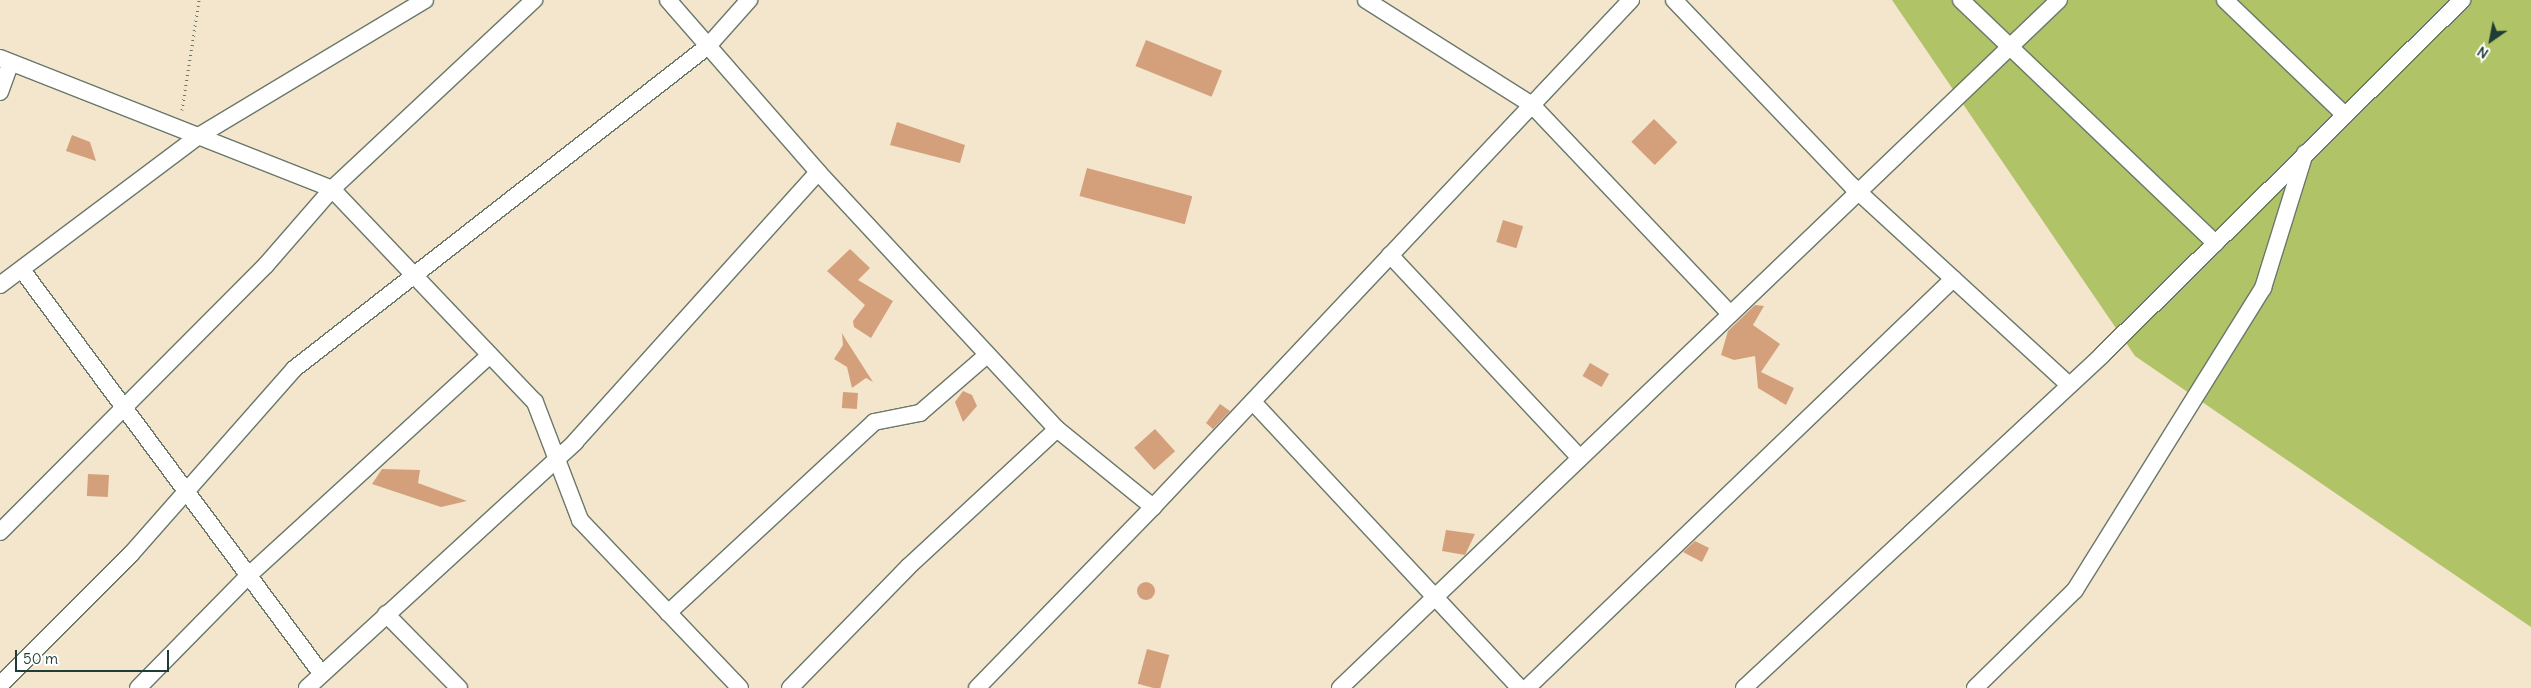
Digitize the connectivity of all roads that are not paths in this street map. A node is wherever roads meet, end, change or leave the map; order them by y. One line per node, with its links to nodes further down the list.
1 (426, 0): 18 (street)
2 (534, 0): 21 (street)
3 (668, 0): 12 (street)
4 (749, 0): 12 (street)
5 (1366, 0): 16 (street)
6 (1631, 0): 16 (street)
7 (1674, 0): 22 (street)
8 (1961, 0): 13 (street)
9 (2059, 0): 13 (street)
10 (2225, 0): 17 (street)
11 (2462, 0): 17 (street)
12 (708, 46): 20 (street); 26 (street)
13 (2010, 47): 22 (street); 23 (street)
14 (5, 61): 15 (street); 18 (street)
15 (0, 92)
16 (1532, 105): 24 (street); 29 (street)
17 (2345, 115): 19 (street)
18 (197, 137): 21 (street); 25 (street)
19 (2305, 151): 23 (street); 57 (street)
20 (818, 172): 31 (street); 37 (street)
21 (332, 189): 26 (street); 34 (street)
22 (1858, 192): 27 (street); 29 (street)
23 (2215, 243): 32 (street)
24 (1390, 255): 33 (street); 36 (street)
25 (22, 270): 28 (street); 34 (street)
26 (414, 275): 30 (street); 38 (street)
27 (1953, 279): 32 (street); 55 (street)
28 (0, 285)
29 (1730, 314): 36 (street)
30 (490, 355): 37 (street); 41 (street)
31 (988, 355): 35 (street); 43 (street)
32 (2068, 385): 56 (street)
33 (1253, 402): 39 (street); 42 (street)
34 (124, 404): 38 (street); 40 (street)
35 (1057, 429): 39 (street); 51 (street)
36 (1580, 458): 42 (street)
37 (554, 460): 43 (street); 44 (street)
38 (185, 488): 41 (street); 46 (street)
39 (1153, 508): 52 (street)
40 (0, 532)
41 (249, 575): 45 (street); 47 (street)
42 (1435, 597): 53 (street); 54 (street)
43 (668, 613): 50 (street)
44 (386, 614): 45 (street); 49 (street)
45 (321, 673): 48 (street)
46 (0, 685)
47 (138, 688)
48 (307, 688)
49 (458, 688)
50 (740, 688)
51 (790, 688)
52 (977, 688)
53 (1340, 688)
54 (1520, 688)
55 (1527, 688)
56 (1744, 688)
57 (1974, 688)

